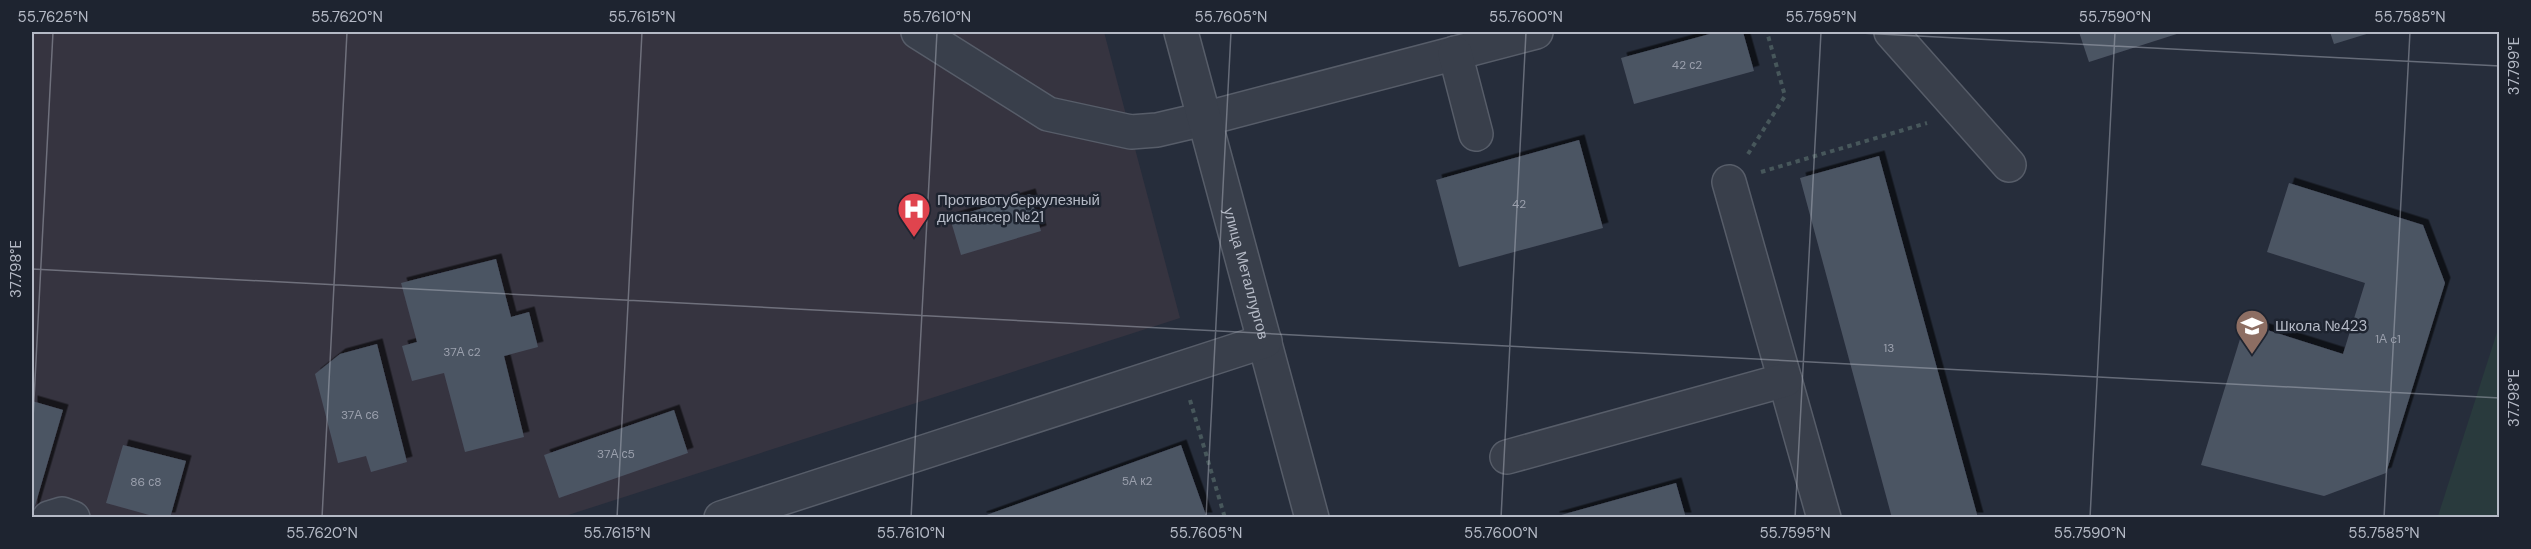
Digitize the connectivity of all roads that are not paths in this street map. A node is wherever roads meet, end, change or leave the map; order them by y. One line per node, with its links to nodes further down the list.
1 (918, 32): 6 (street)
2 (1181, 32): 6 (street, улица Металлургов)
3 (1536, 32): 5 (street)
4 (1891, 32): 8 (street)
5 (1455, 53): 6 (street); 7 (street)
6 (1204, 119): 10 (street, улица Металлургов)
7 (1476, 134)
8 (2009, 165)
9 (1729, 182): 11 (street)
10 (1265, 341): 15 (street); 16 (street, улица Металлургов)
11 (1785, 380): 12 (street); 17 (street)
12 (1507, 457)
13 (49, 518): 14 (street)
14 (73, 518)
15 (721, 518)
16 (1312, 518)
17 (1824, 518)

